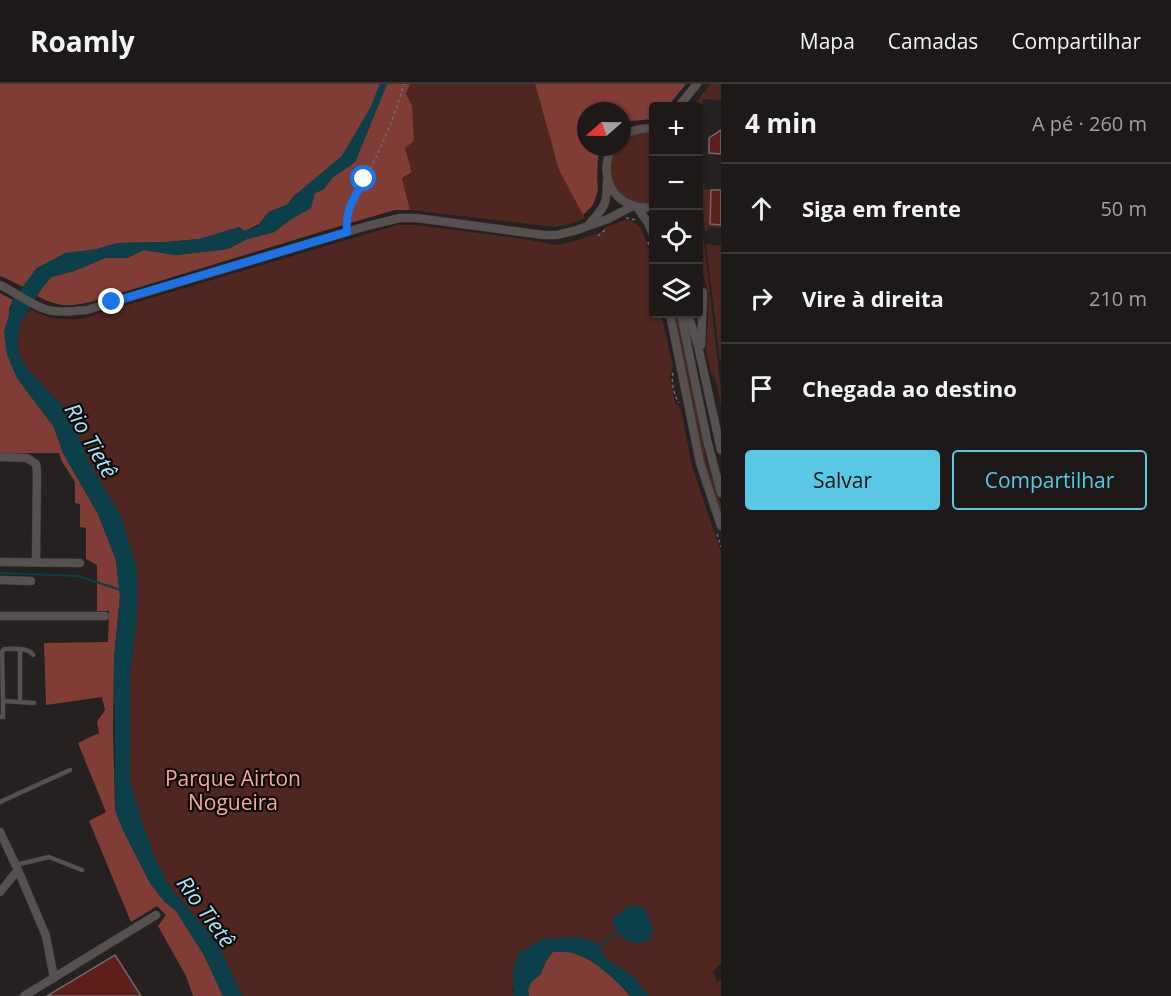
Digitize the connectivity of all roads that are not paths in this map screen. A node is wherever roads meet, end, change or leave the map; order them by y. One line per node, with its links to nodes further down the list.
1 (697, 84): 2 (street)
2 (688, 95): 3 (street); 4 (street)
3 (682, 102)
4 (685, 102)
5 (649, 128): 6 (street)
6 (631, 131)
7 (608, 156): 8 (street)
8 (607, 177): 9 (street); 11 (street)
9 (635, 207): 10 (street); 11 (street); 12 (street)
10 (649, 207)
11 (589, 225): 13 (street)
12 (649, 228)
13 (1, 285)
14 (703, 292): 15 (street)
15 (703, 309)
16 (671, 318): 24 (street)
17 (682, 318): 23 (street)
18 (689, 318): 20 (street)
19 (702, 318): 20 (street)
20 (702, 365): 21 (street)
21 (721, 450)
22 (0, 457): 26 (street)
23 (721, 493)
24 (721, 526)
25 (0, 562): 26 (street)
26 (36, 562): 27 (street)
27 (80, 563)
28 (0, 580): 29 (street)
29 (32, 581)
30 (0, 616): 31 (street)
31 (105, 616)
32 (20, 650): 33 (lane); 34 (lane); 35 (lane)
33 (33, 655)
34 (3, 701): 35 (lane); 37 (lane)
35 (20, 702): 36 (lane)
36 (34, 703)
37 (0, 717)
38 (70, 770): 39 (lane)
39 (0, 802)
40 (0, 832): 41 (street)
41 (17, 867): 42 (lane); 43 (street); 45 (street)
42 (82, 870)
43 (0, 892)
44 (156, 915): 45 (street)
45 (54, 978): 46 (street)
46 (24, 996)

